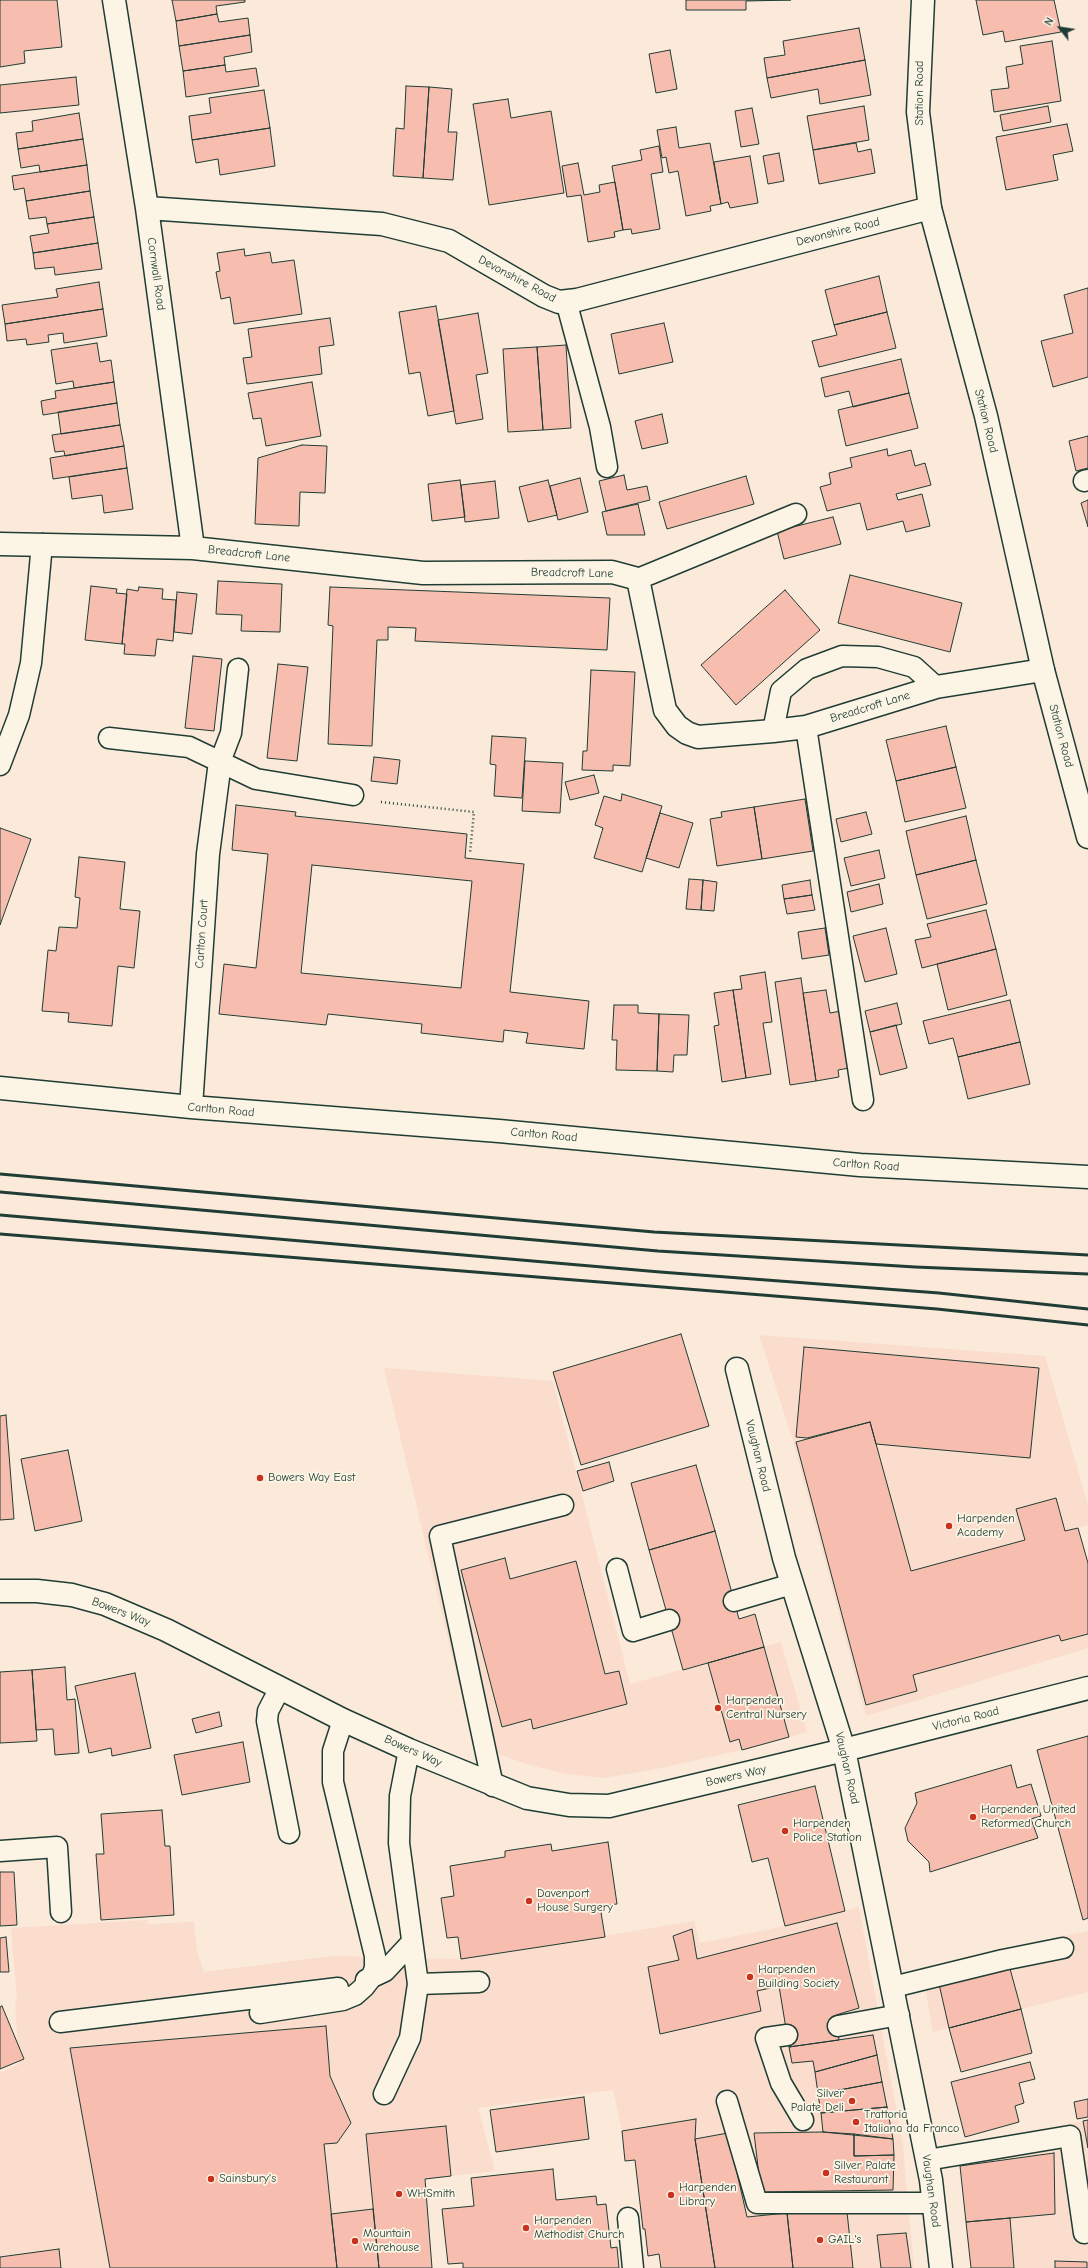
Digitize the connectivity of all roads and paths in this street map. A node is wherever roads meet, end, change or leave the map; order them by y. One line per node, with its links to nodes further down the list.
1 (114, 0): 3 (street, Cornwall Road)
2 (923, 0): 4 (street, Station Road)
3 (147, 208): 5 (street, Devonshire Road); 10 (street, Cornwall Road)
4 (930, 208): 5 (street, Devonshire Road); 13 (street, Station Road)
5 (566, 301): 6 (lane)
6 (607, 467)
7 (796, 514): 11 (lane)
8 (0, 544): 9 (street, Breadcroft Lane)
9 (42, 544): 10 (street, Breadcroft Lane); 19 (lane)
10 (193, 548): 11 (street, Breadcroft Lane)
11 (638, 579): 16 (street, Breadcroft Lane)
12 (238, 669): 18 (lane)
13 (1043, 670): 14 (street, Breadcroft Lane); 21 (street, Station Road)
14 (936, 687): 15 (street, Breadcroft Lane); 16 (lane)
15 (806, 727): 16 (street, Breadcroft Lane); 24 (lane)
16 (773, 732)
17 (109, 738): 18 (lane)
18 (220, 762): 20 (lane); 25 (street, Carlton Court)
19 (0, 765)
20 (353, 795): 22 (path)
21 (1088, 837)
22 (470, 853)
23 (0, 1088): 25 (street, Carlton Road)
24 (863, 1100)
25 (190, 1107): 26 (street, Carlton Road)
26 (1088, 1177)
27 (737, 1369): 30 (street, Vaughan Road)
28 (562, 1505): 39 (lane)
29 (617, 1569): 33 (lane)
30 (792, 1584): 32 (lane); 38 (street, Vaughan Road)
31 (0, 1592): 34 (street, Bowers Way)
32 (734, 1601)
33 (669, 1620)
34 (280, 1688): 36 (street, Bowers Way); 40 (lane)
35 (1088, 1688): 38 (street, Victoria Road)
36 (343, 1720): 37 (street, Bowers Way); 48 (lane)
37 (410, 1750): 39 (street, Bowers Way); 43 (lane)
38 (844, 1750): 39 (street, Bowers Way); 47 (street, Vaughan Road)
39 (493, 1786)
40 (289, 1833)
41 (0, 1851): 42 (lane)
42 (61, 1912)
43 (412, 1942): 46 (lane); 50 (lane)
44 (1063, 1948): 47 (lane)
45 (479, 1982): 46 (lane)
46 (418, 1984): 53 (lane)
47 (893, 1987): 49 (street, Vaughan Road)
48 (260, 2013)
49 (899, 2015): 51 (lane); 56 (street, Vaughan Road)
50 (60, 2022)
51 (838, 2026)
52 (787, 2035): 55 (lane)
53 (384, 2094)
54 (727, 2101): 57 (lane)
55 (804, 2120)
56 (927, 2160): 57 (street, Vaughan Road); 59 (lane)
57 (933, 2203): 61 (street, Vaughan Road)
58 (628, 2218): 60 (lane)
59 (1084, 2233)
60 (633, 2268)
61 (941, 2268)

